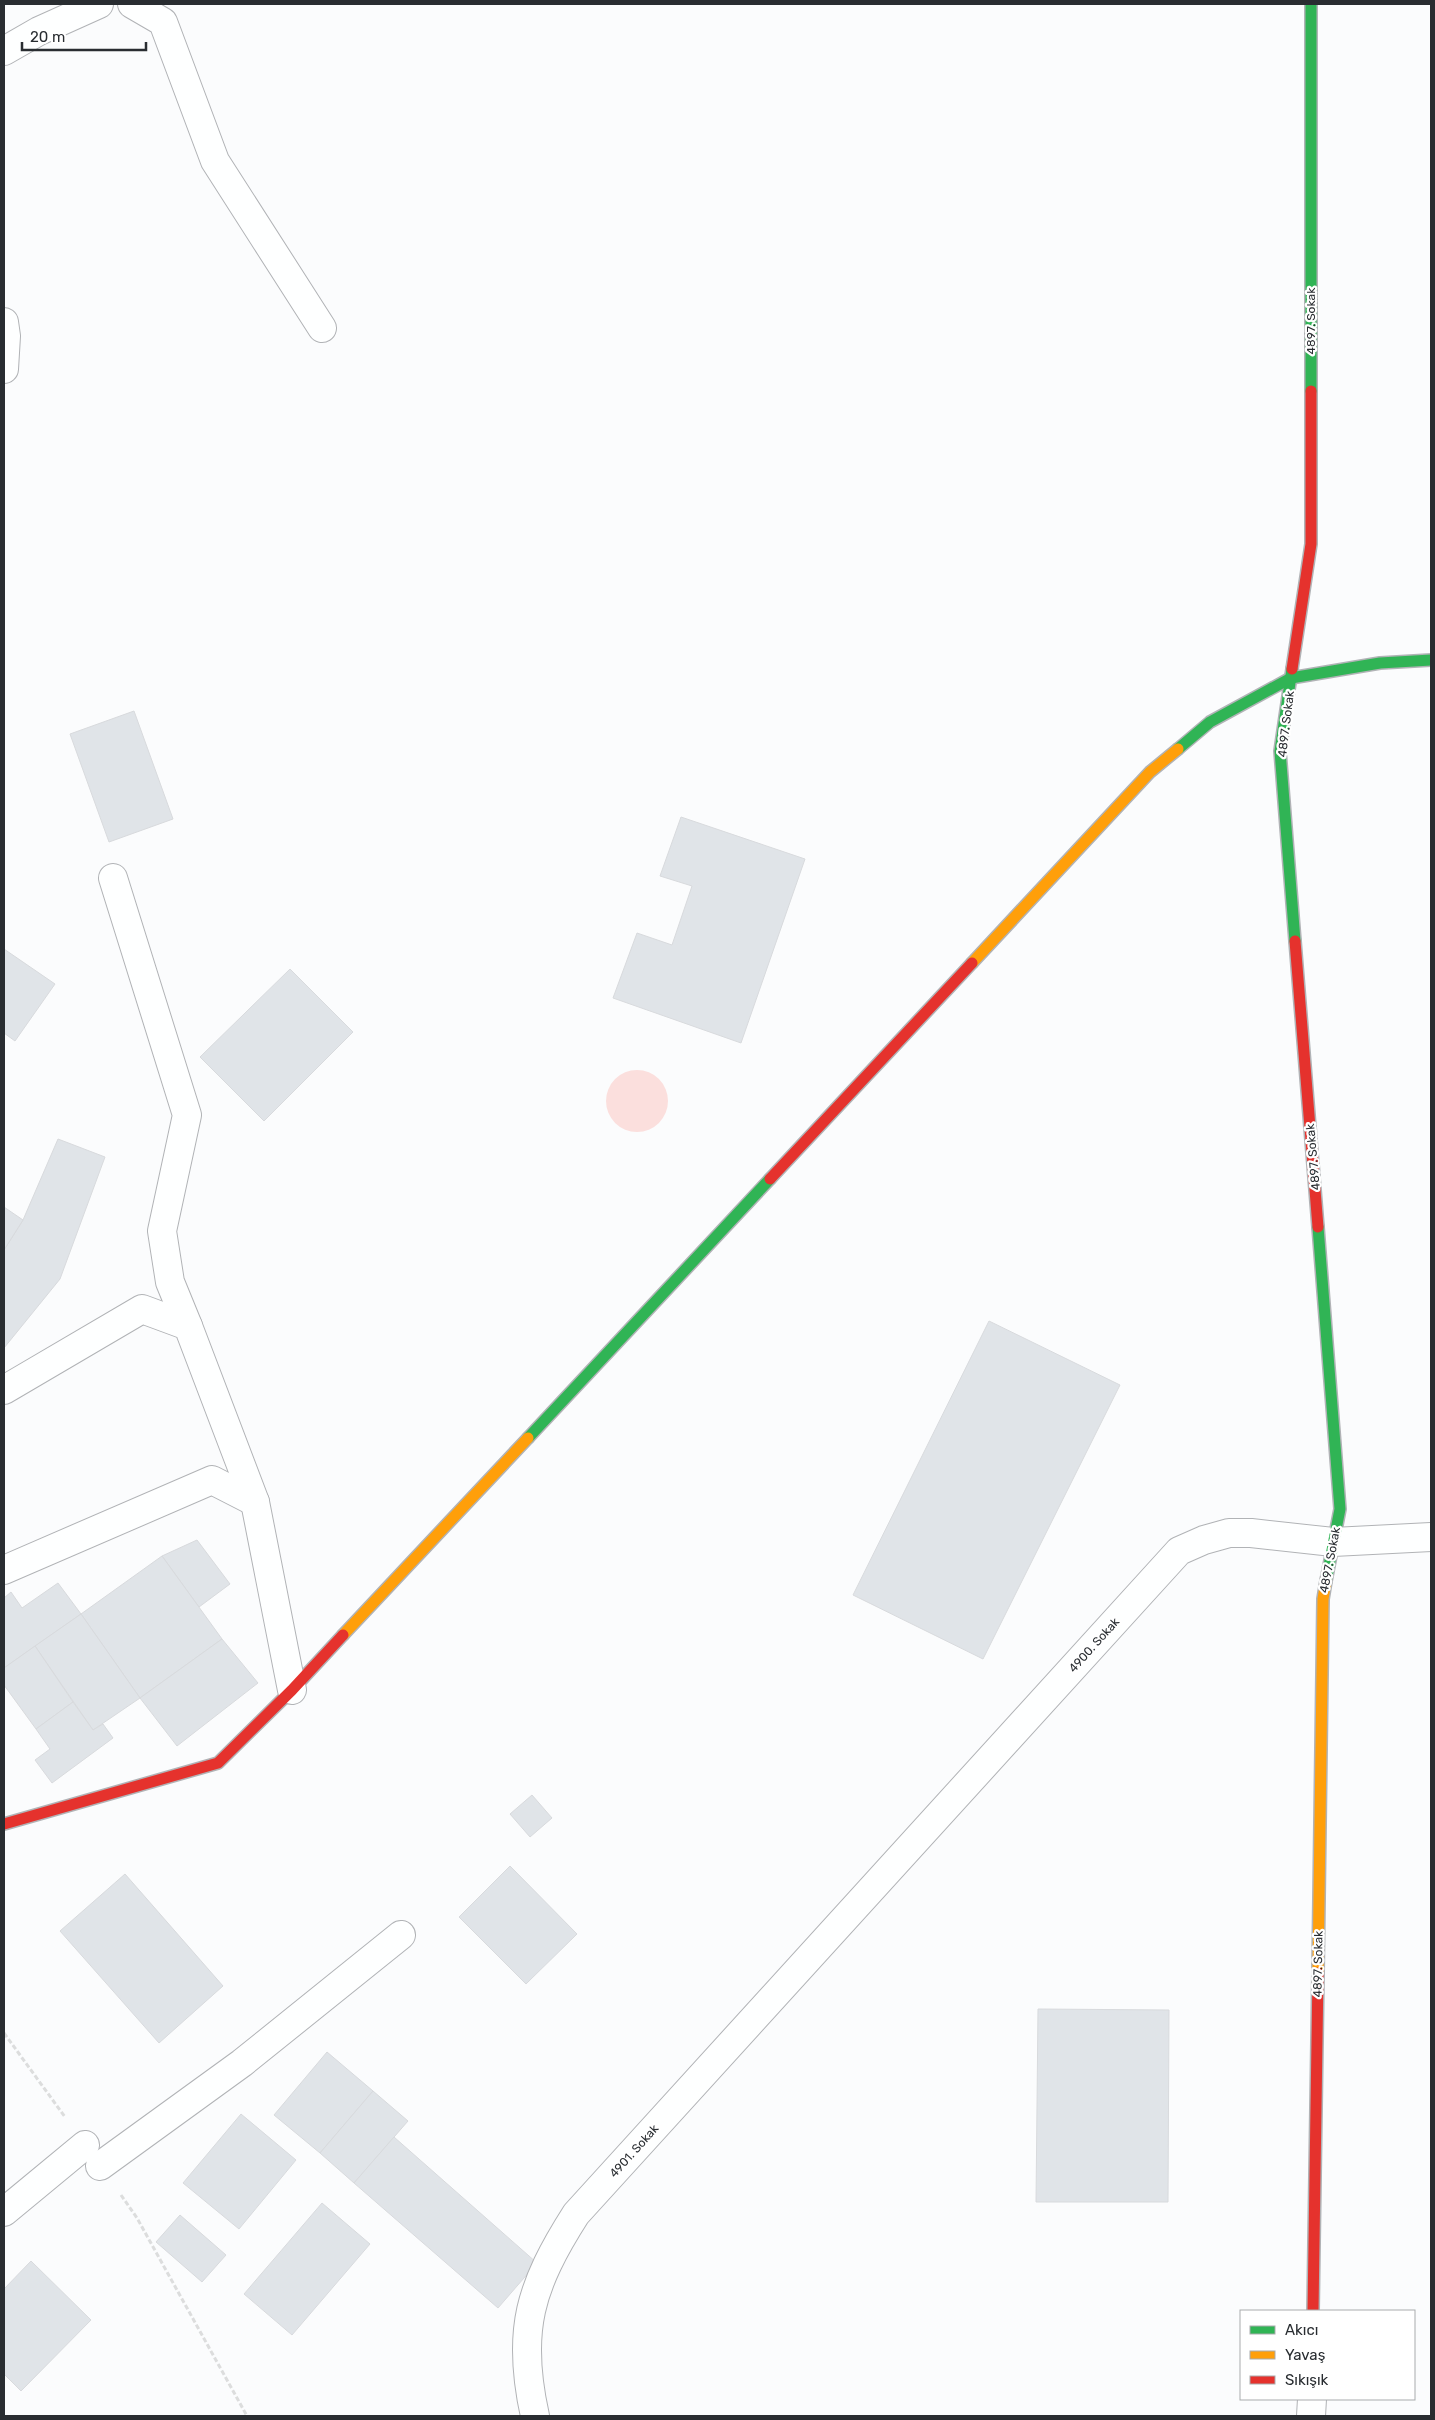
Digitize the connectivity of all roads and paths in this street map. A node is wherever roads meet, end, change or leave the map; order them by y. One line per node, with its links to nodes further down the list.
1 (99, 4): 4 (street)
2 (132, 4): 6 (street)
3 (1311, 4): 9 (street, 4897. Sokak)
4 (4, 51)
5 (4, 322): 7 (street)
6 (322, 328)
7 (4, 369)
8 (1431, 660): 9 (street)
9 (1291, 678): 15 (street, 4897. Sokak); 17 (street)
10 (113, 878): 11 (street)
11 (188, 1326): 12 (street); 13 (street)
12 (4, 1390)
13 (255, 1502): 16 (street); 17 (street)
14 (1431, 1538): 15 (street, 4900. Sokak)
15 (1333, 1542): 19 (street, 4900. Sokak); 24 (street, 4897. Sokak)
16 (4, 1570)
17 (292, 1690): 18 (street)
18 (4, 1824)
19 (837, 1929): 27 (street, 4901. Sokak)
20 (400, 1935): 22 (street)
21 (4, 2033): 22 (path)
22 (92, 2155): 23 (street); 26 (path)
23 (4, 2212)
24 (1313, 2310)
25 (1312, 2400): 28 (street)
26 (247, 2416)
27 (535, 2416)
28 (1312, 2416)

